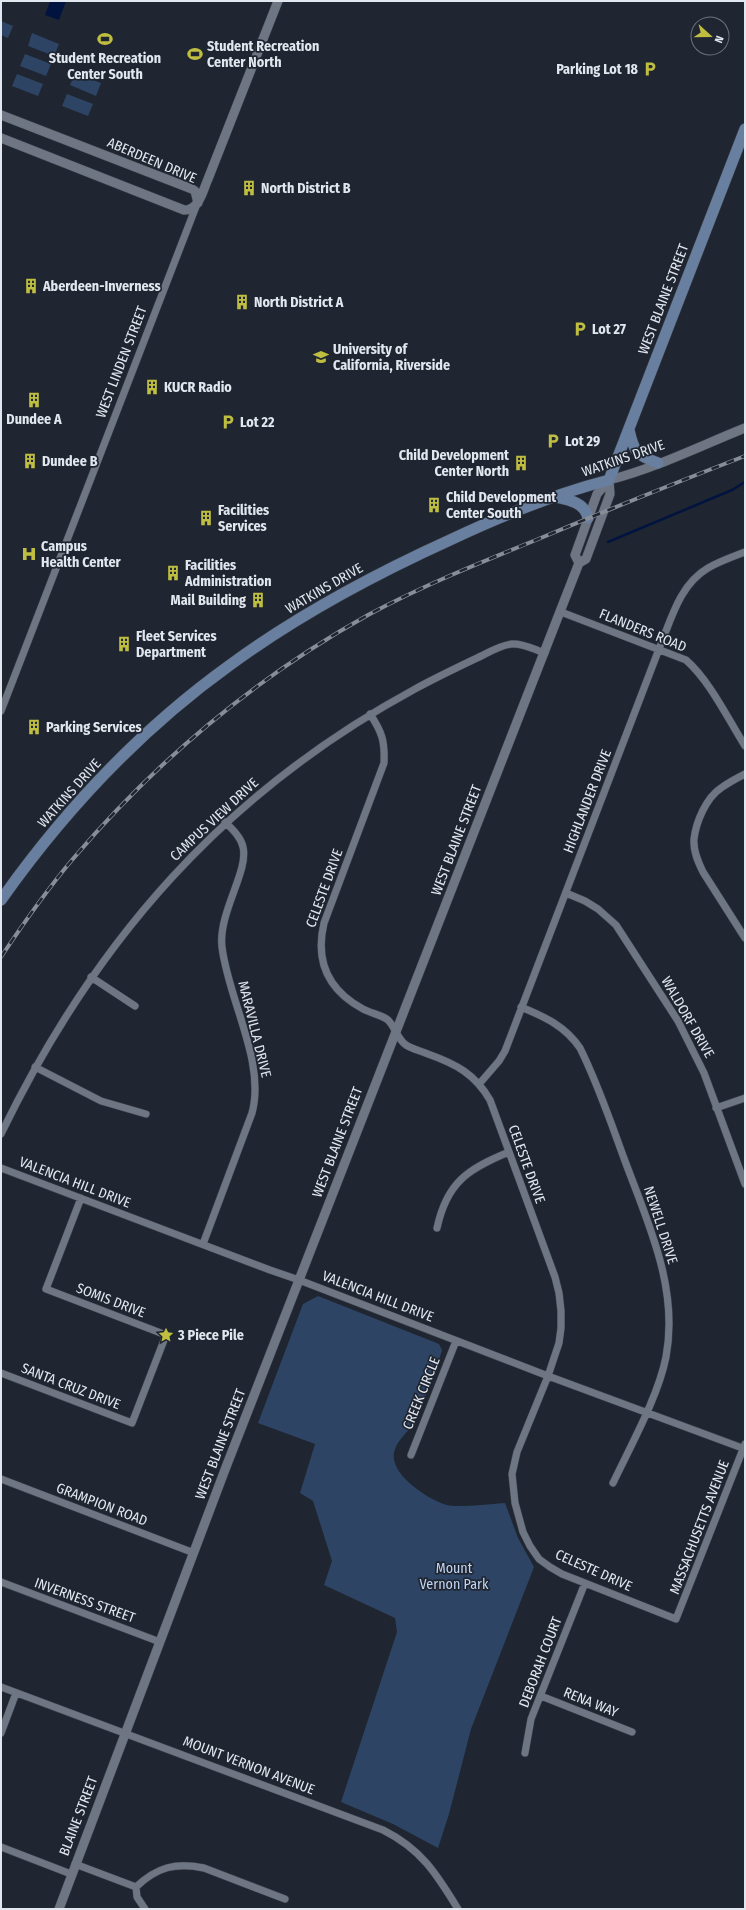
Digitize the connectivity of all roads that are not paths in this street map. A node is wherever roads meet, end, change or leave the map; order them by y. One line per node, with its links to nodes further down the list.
1 (278, 1): 5 (street, WEST LINDEN STREET)
2 (1, 115): 5 (street, ABERDEEN DRIVE)
3 (745, 129): 7 (main road, WEST BLAINE STREET)
4 (1, 138): 5 (street, ABERDEEN DRIVE)
5 (198, 203): 17 (street, WEST LINDEN STREET)
6 (745, 428): 8 (street, WATKINS DRIVE)
7 (629, 430): 8 (main road); 9 (main road, WEST BLAINE STREET)
8 (658, 463): 9 (street, WATKINS DRIVE)
9 (609, 480): 10 (main road, WATKINS DRIVE); 11 (street, WEST BLAINE STREET); 13 (street, WEST BLAINE STREET)
10 (556, 496): 11 (main road); 23 (main road, WATKINS DRIVE)
11 (588, 518): 13 (street, WEST BLAINE STREET)
12 (745, 552): 15 (street, HIGHLANDER DRIVE)
13 (579, 563): 14 (street, WEST BLAINE STREET)
14 (561, 612): 15 (street, FLANDERS ROAD); 16 (street, WEST BLAINE STREET)
15 (659, 649): 19 (street, FLANDERS ROAD); 22 (street, HIGHLANDER DRIVE)
16 (545, 653): 18 (street, CAMPUS VIEW DRIVE); 28 (street, WEST BLAINE STREET)
17 (1, 711)
18 (370, 714): 21 (street, CAMPUS VIEW DRIVE); 28 (street, CELESTE DRIVE)
19 (745, 746)
20 (745, 774): 24 (street)
21 (225, 822): 25 (street, CAMPUS VIEW DRIVE); 40 (street, MARAVILLA DRIVE)
22 (566, 893): 27 (street, HIGHLANDER DRIVE); 32 (street, WALDORF DRIVE)
23 (1, 900)
24 (745, 938)
25 (91, 977): 26 (street); 29 (street, CAMPUS VIEW DRIVE)
26 (135, 1006)
27 (522, 1007): 30 (street, HIGHLANDER DRIVE); 45 (street, NEWELL DRIVE)
28 (397, 1032): 30 (street, CELESTE DRIVE); 41 (street, WEST BLAINE STREET)
29 (35, 1068): 33 (street); 34 (street, CAMPUS VIEW DRIVE)
30 (480, 1083): 35 (street, CELESTE DRIVE)
31 (745, 1098): 32 (street)
32 (716, 1108): 37 (street, WALDORF DRIVE)
33 (146, 1114)
34 (1, 1134)
35 (509, 1152): 39 (street); 44 (street, CELESTE DRIVE)
36 (1, 1168): 38 (street, VALENCIA HILL DRIVE)
37 (745, 1184)
38 (81, 1198): 40 (street, VALENCIA HILL DRIVE); 46 (street, SOMIS DRIVE)
39 (437, 1228)
40 (203, 1244): 41 (street, VALENCIA HILL DRIVE)
41 (299, 1280): 42 (street, VALENCIA HILL DRIVE); 51 (street, WEST BLAINE STREET)
42 (456, 1340): 44 (street, VALENCIA HILL DRIVE); 48 (street, CREEK CIRCLE)
43 (1, 1373): 46 (street, SANTA CRUZ DRIVE)
44 (548, 1376): 45 (street, VALENCIA HILL DRIVE); 53 (street, CELESTE DRIVE)
45 (646, 1412): 47 (street, VALENCIA HILL DRIVE); 50 (street, NEWELL DRIVE)
46 (132, 1423)
47 (745, 1447): 54 (street, MASSACHUSETTS AVENUE)
48 (410, 1455)
49 (1, 1479): 51 (street, GRAMPION ROAD)
50 (613, 1483)
51 (194, 1553): 55 (street, WEST BLAINE STREET)
52 (1, 1582): 55 (street, INVERNESS STREET)
53 (585, 1582): 54 (street, CELESTE DRIVE); 58 (street, DEBORAH COURT)
54 (676, 1618)
55 (160, 1642): 59 (street, WEST BLAINE STREET)
56 (1, 1687): 57 (street, MOUNT VERNON AVENUE)
57 (16, 1693): 59 (street, MOUNT VERNON AVENUE); 61 (street)
58 (541, 1696): 60 (street, RENA WAY); 62 (street, DEBORAH COURT)
59 (125, 1732): 64 (street, BLAINE STREET); 70 (street, MOUNT VERNON AVENUE)
60 (632, 1732)
61 (1, 1733)
62 (525, 1753)
63 (1, 1847): 65 (street)
64 (75, 1864): 65 (street, BLAINE STREET); 66 (street)
65 (71, 1874): 68 (street, BLAINE STREET)
66 (136, 1887): 67 (street); 69 (street)
67 (285, 1899)
68 (58, 1909)
69 (145, 1909)
70 (458, 1909)

